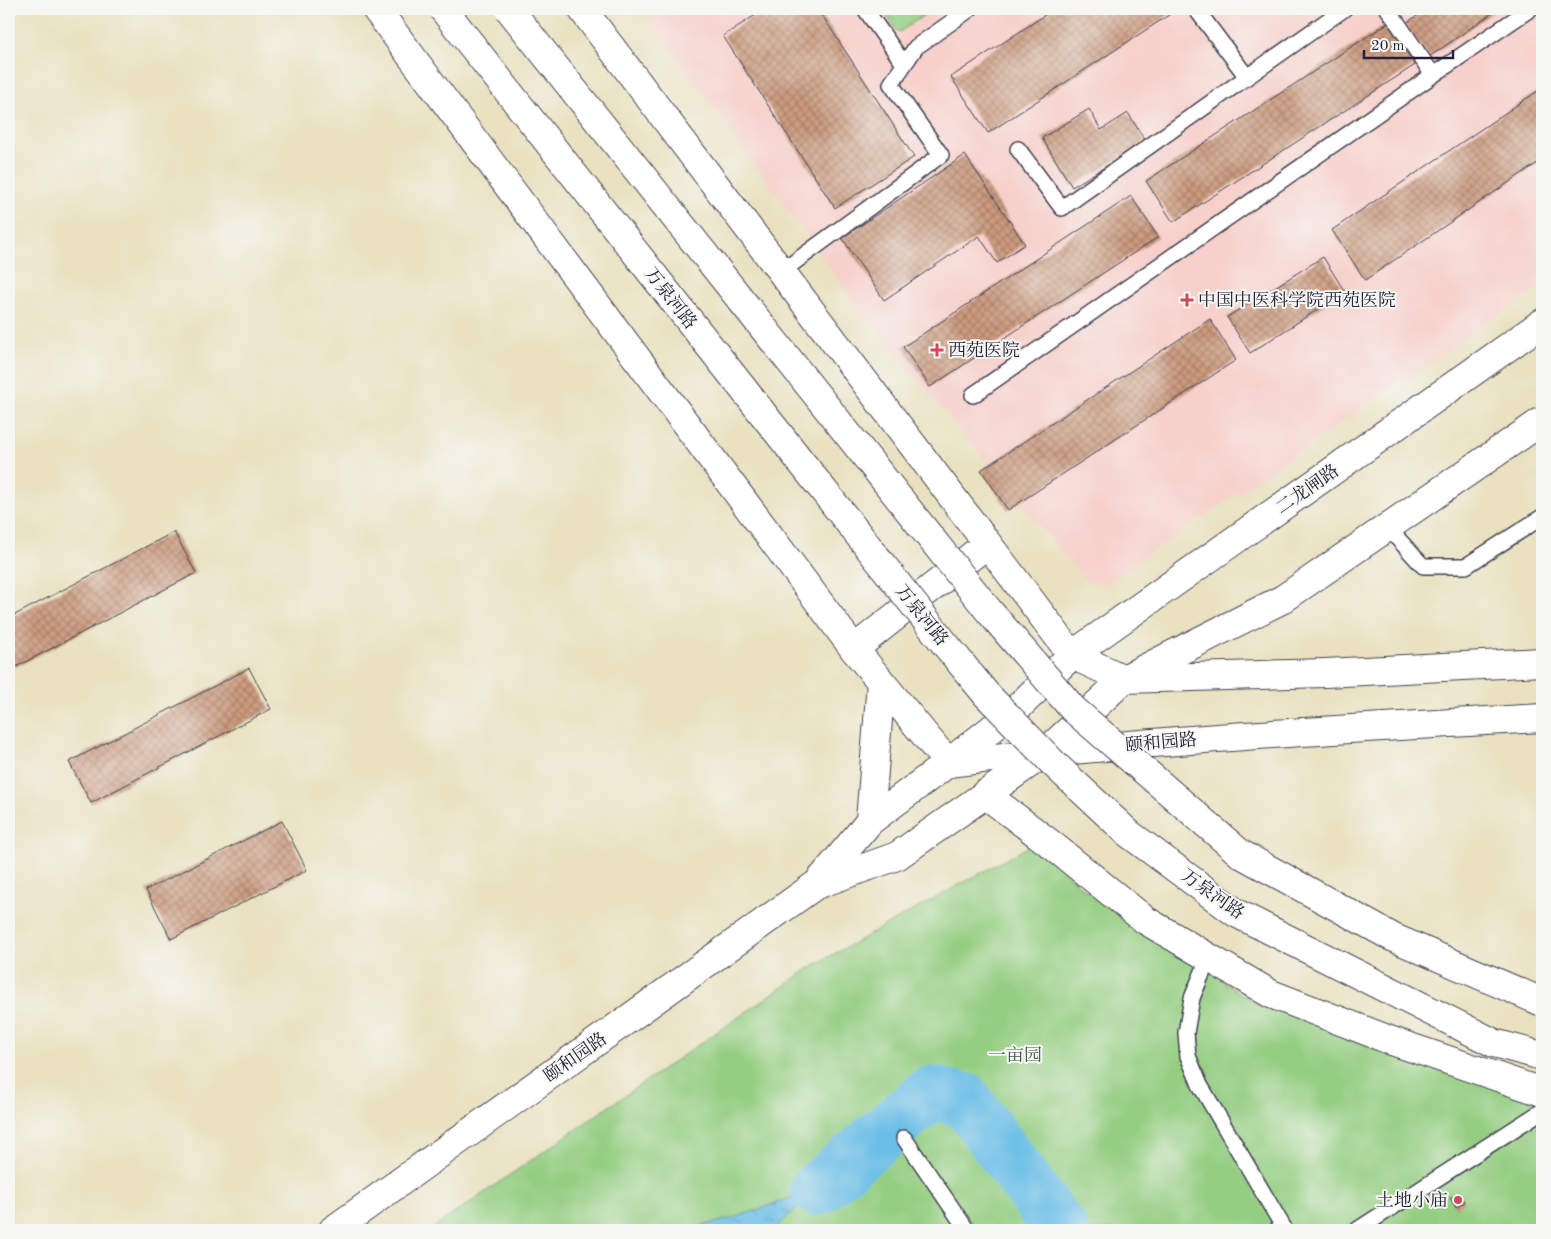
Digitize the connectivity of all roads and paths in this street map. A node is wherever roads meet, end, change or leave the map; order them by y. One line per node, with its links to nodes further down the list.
1 (376, 9): 23 (main road)
2 (443, 9): 37 (main road, 万泉河路, bridge)
3 (509, 9): 36 (main road, bridge)
4 (582, 9): 15 (main road)
5 (865, 9): 11 (lane)
6 (970, 9): 11 (lane)
7 (1196, 9): 13 (lane)
8 (1344, 9): 13 (lane)
9 (1388, 9): 12 (lane)
10 (1530, 9): 12 (lane)
11 (904, 64): 15 (lane)
12 (1433, 75): 17 (lane)
13 (1247, 77): 14 (lane)
14 (1018, 149)
15 (781, 272): 21 (main road)
16 (1542, 323): 24 (main road, 二龙闸路)
17 (973, 395)
18 (1542, 421): 20 (main road)
19 (1542, 517): 20 (lane)
20 (1388, 528): 26 (main road)
21 (987, 544): 22 (main road); 24 (main road)
22 (916, 600): 23 (main road); 28 (main road)
23 (854, 649): 27 (main road)
24 (1072, 656): 26 (main road); 28 (main road, 二龙闸路)
25 (1542, 662): 26 (main road)
26 (1124, 679): 30 (main road)
27 (881, 682): 31 (main road); 33 (main road)
28 (1012, 713): 30 (main road); 31 (main road, 颐和园路)
29 (1542, 718): 30 (main road, 颐和园路)
30 (1046, 752): 31 (main road); 32 (main road, 颐和园路)
31 (948, 763): 33 (main road, 颐和园路)
32 (985, 794): 34 (main road, 颐和园路); 35 (main road)
33 (870, 821): 34 (main road, 颐和园路)
34 (818, 884): 41 (main road, 颐和园路)
35 (1209, 957): 38 (main road); 43 (lane)
36 (1542, 1002)
37 (1542, 1056)
38 (1542, 1092)
39 (1542, 1111): 44 (lane)
40 (904, 1138): 42 (lane)
41 (333, 1230)
42 (966, 1230)
43 (1285, 1230)
44 (1357, 1230)

